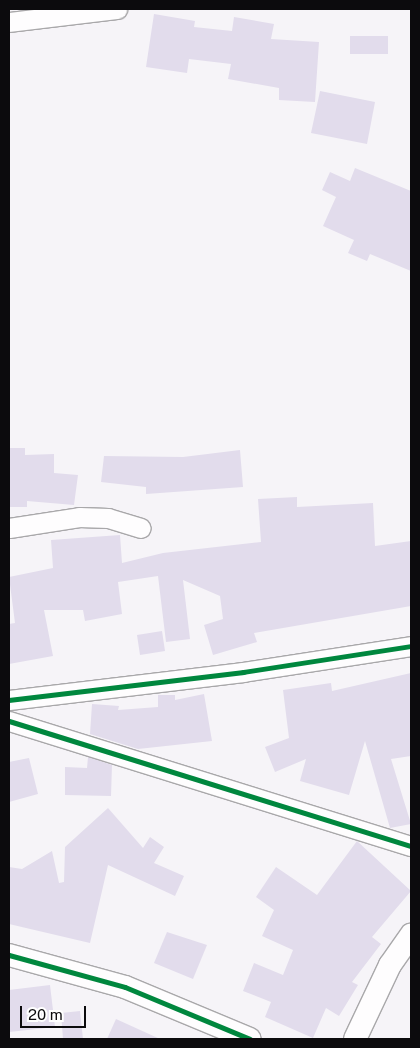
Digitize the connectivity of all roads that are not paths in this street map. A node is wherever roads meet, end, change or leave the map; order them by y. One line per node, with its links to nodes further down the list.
1 (117, 9): 2 (street)
2 (20, 17)
3 (9, 528): 4 (street)
4 (141, 528)
5 (411, 646): 6 (street)
6 (9, 700)
7 (9, 721): 8 (street)
8 (411, 846)
9 (411, 936): 12 (street)
10 (9, 956): 11 (street)
11 (250, 1039)
12 (355, 1039)

